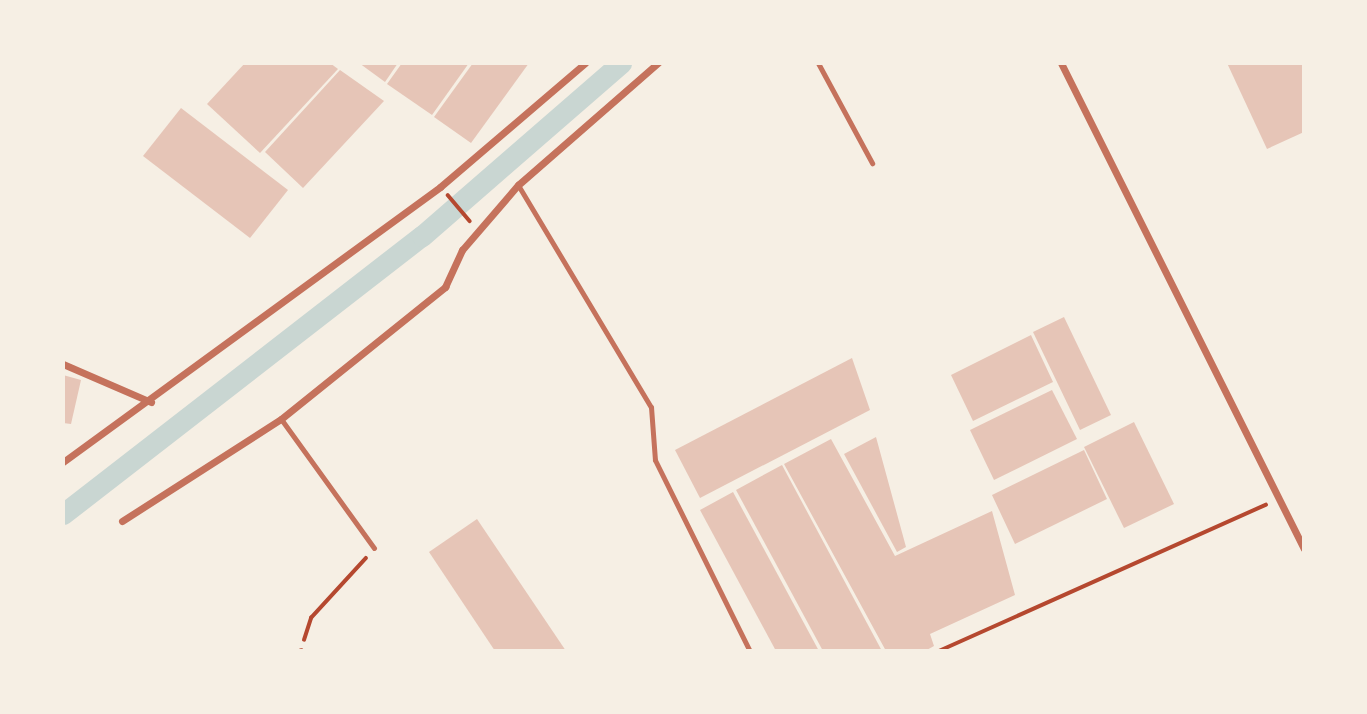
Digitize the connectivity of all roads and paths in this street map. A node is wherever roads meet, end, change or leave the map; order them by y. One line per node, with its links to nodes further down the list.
1 (585, 63): 10 (street)
2 (658, 63): 6 (street)
3 (818, 63): 5 (lane)
4 (1061, 63): 13 (street)
5 (872, 163)
6 (518, 186): 11 (street); 18 (lane)
7 (445, 192): 8 (path)
8 (468, 219)
9 (63, 364): 10 (street)
10 (151, 402): 12 (street)
11 (281, 419): 14 (street); 15 (lane)
12 (63, 462)
13 (1278, 500): 16 (street); 19 (path)
14 (122, 521)
15 (374, 548): 17 (path)
16 (1304, 549)
17 (300, 650)
18 (750, 651)
19 (939, 651)

